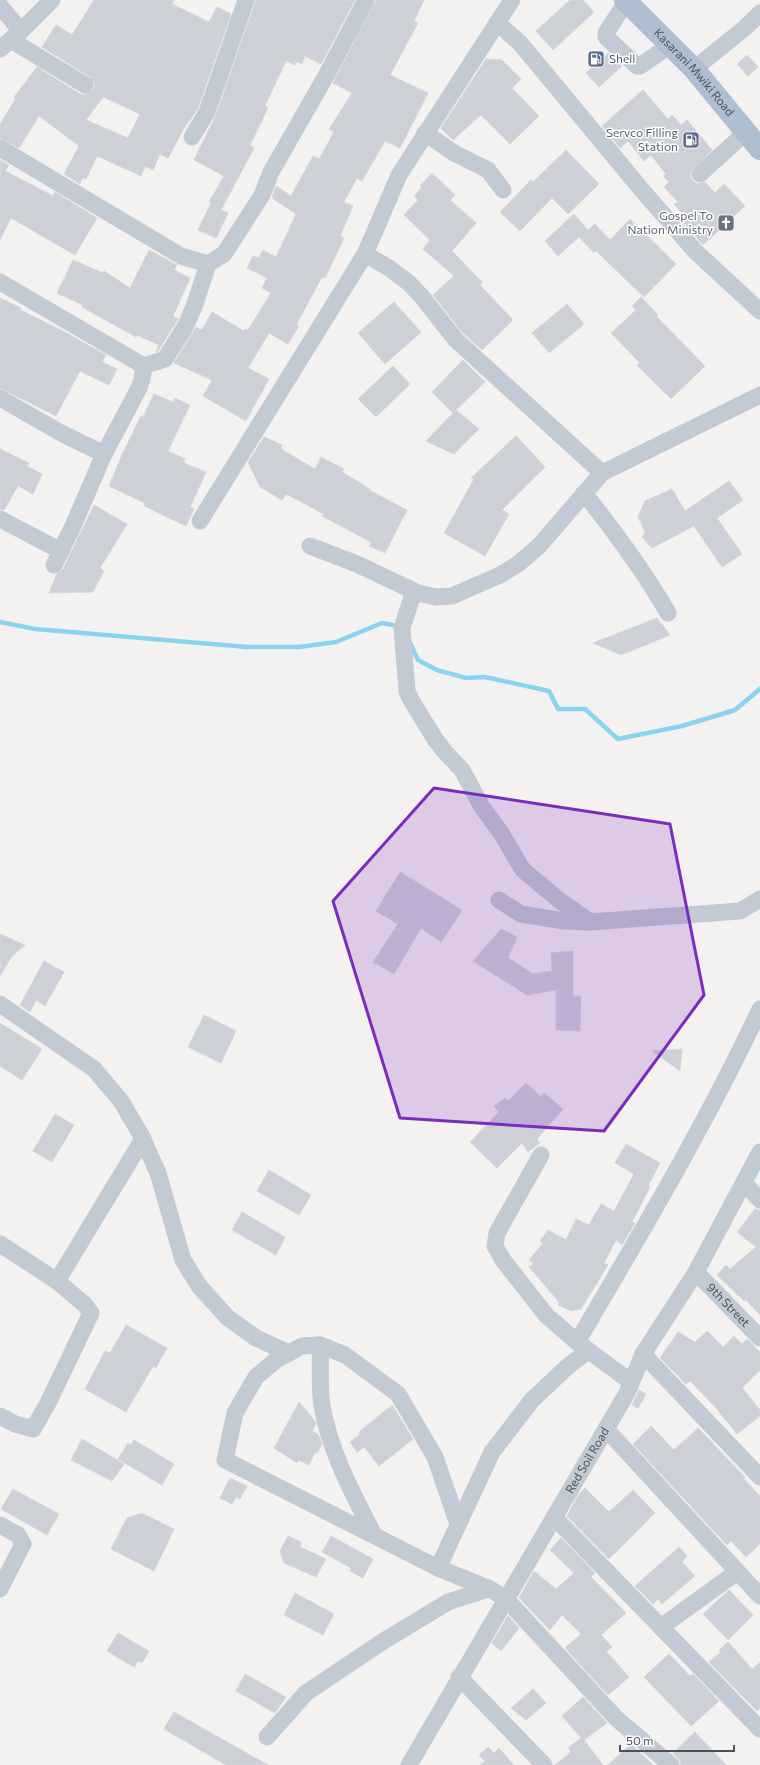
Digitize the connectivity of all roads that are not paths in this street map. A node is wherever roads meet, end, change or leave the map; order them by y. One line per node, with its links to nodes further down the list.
1 (52, 0): 9 (street)
2 (246, 0): 15 (street)
3 (366, 0): 21 (street)
4 (512, 0): 8 (street)
5 (626, 1): 10 (main road, Kasarani Mwiki Road); 10 (street)
6 (0, 6): 9 (street)
7 (760, 13): 11 (street)
8 (497, 24): 14 (street); 23 (street)
9 (11, 40): 12 (street)
10 (669, 46): 11 (main road, Kasarani Mwiki Road)
11 (694, 69): 13 (main road, Kasarani Mwiki Road)
12 (85, 85)
13 (745, 132): 17 (main road, Kasarani Mwiki Road); 18 (street)
14 (425, 133): 19 (street); 20 (street)
15 (192, 138)
16 (0, 148): 21 (street)
17 (760, 149)
18 (700, 174)
19 (503, 190)
20 (365, 254): 28 (street); 31 (street)
21 (208, 264): 24 (street)
22 (0, 282): 24 (street)
23 (760, 311)
24 (144, 366): 27 (street)
25 (760, 395): 28 (street)
26 (0, 398): 27 (street)
27 (104, 454): 30 (street)
28 (602, 473): 29 (street)
29 (584, 493): 33 (street); 34 (street)
30 (0, 519)
31 (200, 521)
32 (310, 546): 33 (street)
33 (414, 591): 37 (street)
34 (668, 613)
35 (760, 899): 37 (street)
36 (499, 900): 37 (street)
37 (590, 922)
38 (0, 1004): 40 (street)
39 (760, 1009): 50 (street)
40 (143, 1139): 47 (street); 51 (street)
41 (760, 1152): 43 (street, Red Soil Road)
42 (541, 1155): 50 (street)
43 (744, 1183): 44 (street); 46 (street, Red Soil Road)
44 (760, 1200)
45 (0, 1244): 47 (street)
46 (696, 1272): 48 (street, 9th Street); 52 (street, Red Soil Road)
47 (57, 1281): 54 (street)
48 (760, 1338)
49 (320, 1345): 51 (street); 58 (street); 60 (street)
50 (582, 1346): 53 (street); 58 (street)
51 (289, 1353): 60 (street)
52 (643, 1354): 53 (street, Red Soil Road); 56 (street)
53 (631, 1382): 55 (street, Red Soil Road)
54 (0, 1416)
55 (606, 1429): 57 (street, Red Soil Road); 62 (street)
56 (760, 1477)
57 (554, 1517): 66 (street, Red Soil Road); 67 (street)
58 (458, 1524): 61 (street)
59 (0, 1525): 63 (street)
60 (374, 1534): 61 (street)
61 (438, 1568): 64 (street)
62 (737, 1572): 65 (street); 67 (street)
63 (0, 1589)
64 (488, 1589): 66 (street); 70 (street)
65 (760, 1596)
66 (506, 1599): 68 (street, Red Soil Road); 73 (street)
67 (661, 1627): 69 (street)
68 (459, 1677): 71 (street, Red Soil Road); 72 (street)
69 (760, 1729)
70 (267, 1737)
71 (409, 1765)
72 (544, 1765)
73 (671, 1765)

